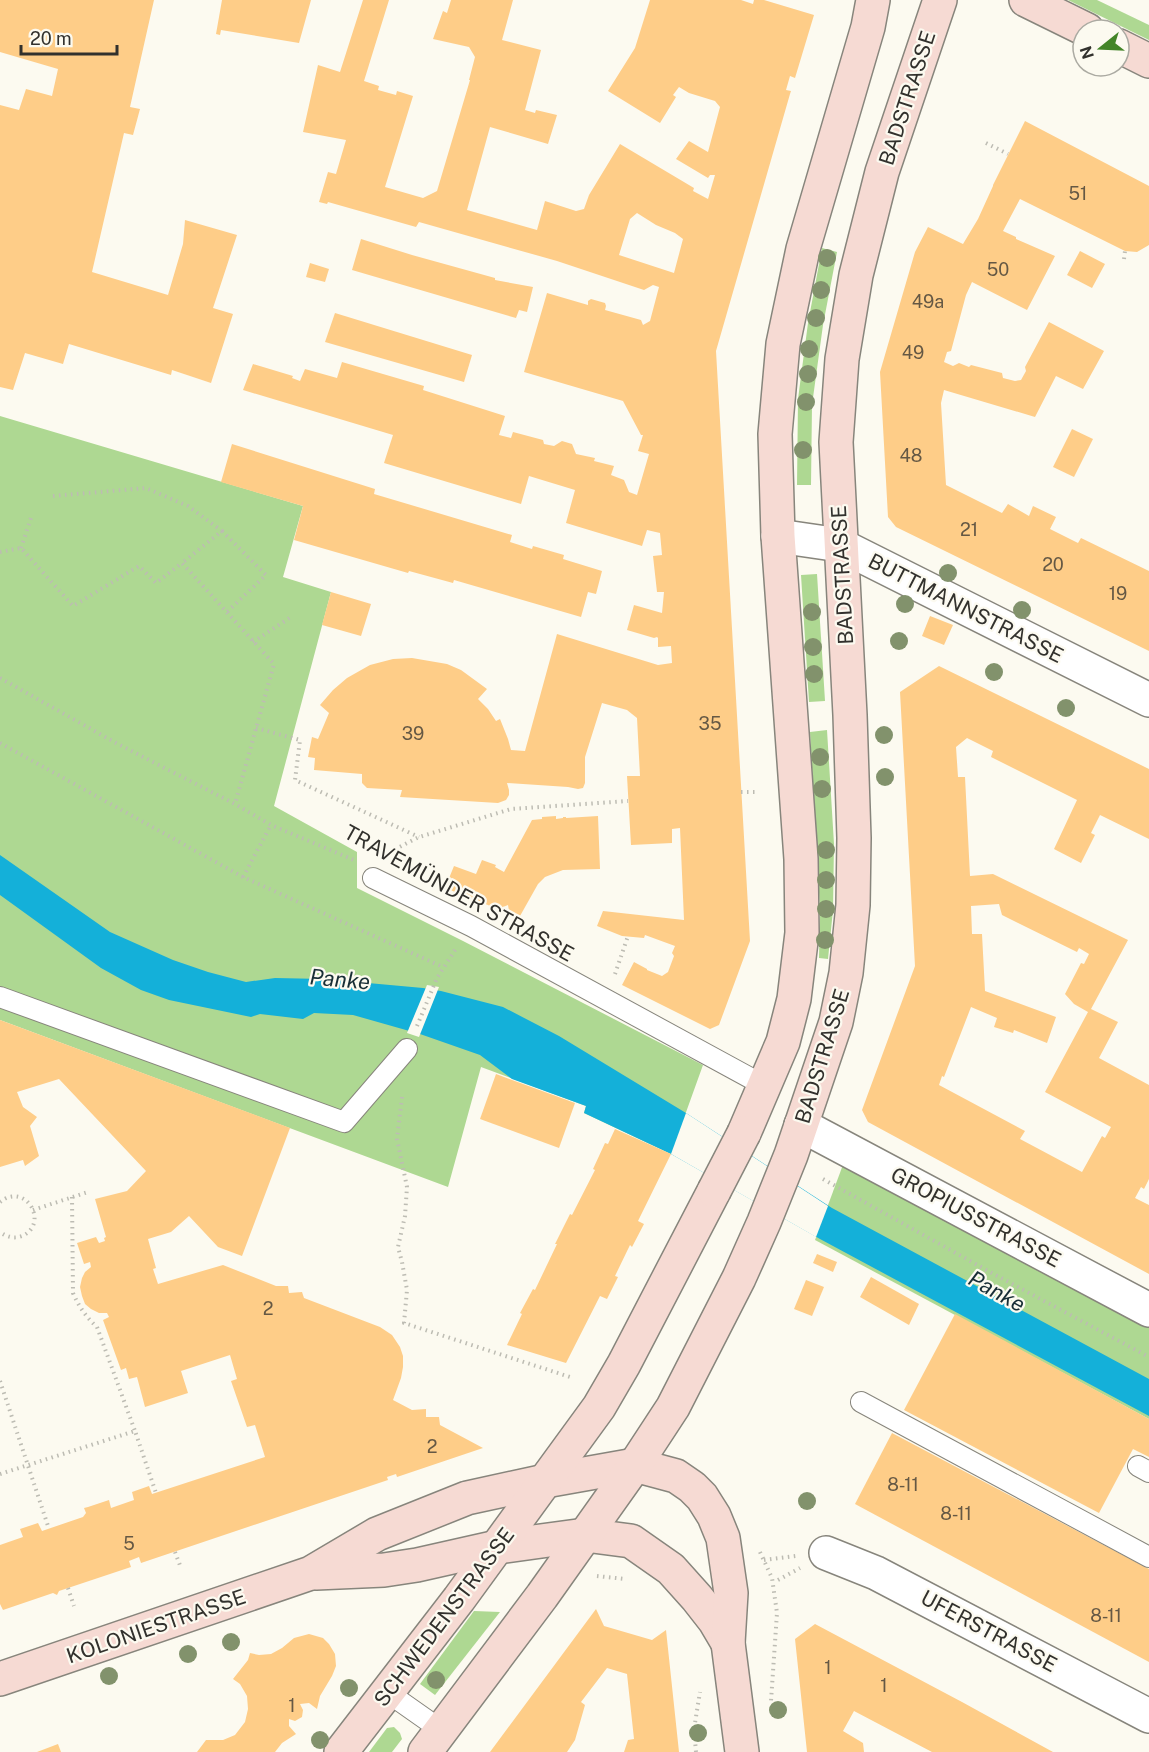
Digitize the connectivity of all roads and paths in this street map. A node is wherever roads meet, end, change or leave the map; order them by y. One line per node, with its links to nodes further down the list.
1 (873, 0): 14 (main road, BADSTRASSE)
2 (940, 0): 15 (main road, BADSTRASSE)
3 (1026, 0): 4 (main road)
4 (1071, 22)
5 (1131, 52): 6 (main road)
6 (1149, 61)
7 (986, 142): 8 (path)
8 (1008, 154)
9 (1125, 251): 10 (path)
10 (1124, 259)
11 (53, 496): 13 (path)
12 (32, 515): 16 (path)
13 (222, 531): 18 (path); 19 (path)
14 (778, 536): 15 (street, BUTTMANNSTRASSE); 38 (main road, BADSTRASSE)
15 (840, 545): 23 (street, BUTTMANNSTRASSE); 40 (main road, BADSTRASSE)
16 (21, 548): 17 (path); 18 (path)
17 (0, 552)
18 (182, 563): 19 (path)
19 (227, 612): 21 (path)
20 (291, 617): 21 (path)
21 (253, 642): 24 (path)
22 (0, 678): 29 (path, TRAVEMÜNDER STRASSE)
23 (1149, 700)
24 (256, 728): 29 (path); 31 (path)
25 (0, 742): 32 (path)
26 (741, 792): 27 (path)
27 (756, 792)
28 (628, 801): 31 (path)
29 (235, 804): 30 (path, TRAVEMÜNDER STRASSE)
30 (271, 825): 32 (path); 33 (path, TRAVEMÜNDER STRASSE)
31 (419, 837): 33 (path)
32 (243, 877): 37 (path)
33 (373, 878): 36 (lane, TRAVEMÜNDER STRASSE)
34 (627, 936): 36 (path)
35 (0, 997): 37 (lane)
36 (604, 999): 38 (lane, TRAVEMÜNDER STRASSE)
37 (407, 1049)
38 (765, 1086): 56 (main road, BADSTRASSE, bridge)
39 (397, 1139): 49 (path)
40 (796, 1140): 47 (street, GROPIUSSTRASSE); 54 (main road, BADSTRASSE)
41 (823, 1179): 48 (path)
42 (88, 1192): 43 (path)
43 (72, 1197): 45 (path); 52 (path)
44 (0, 1202): 45 (path)
45 (33, 1210): 46 (path)
46 (0, 1232)
47 (1149, 1310)
48 (1149, 1357)
49 (570, 1377)
50 (0, 1381): 53 (path)
51 (861, 1402): 63 (lane)
52 (135, 1431): 53 (path); 57 (path)
53 (28, 1465): 55 (path); 58 (path)
54 (634, 1465): 56 (main road, KOLONIESTRASSE); 59 (main road); 70 (main road)
55 (0, 1474)
56 (545, 1481): 60 (main road, SCHWEDENSTRASSE); 65 (main road, KOLONIESTRASSE)
57 (156, 1493)
58 (49, 1529)
59 (585, 1535): 60 (main road, KOLONIESTRASSE); 66 (main road); 70 (main road, KOLONIESTRASSE)
60 (497, 1547): 65 (main road, KOLONIESTRASSE); 73 (main road, SCHWEDENSTRASSE)
61 (175, 1552): 64 (path)
62 (826, 1553): 74 (street, UFERSTRASSE)
63 (1149, 1557)
64 (181, 1568)
65 (311, 1574): 71 (main road, KOLONIESTRASSE)
66 (556, 1576): 67 (path); 75 (main road)
67 (631, 1581)
68 (68, 1588): 69 (path)
69 (74, 1606)
70 (728, 1643): 78 (main road)
71 (0, 1679)
72 (701, 1684): 77 (path)
73 (387, 1692): 75 (lane); 76 (main road, SCHWEDENSTRASSE)
74 (1149, 1716)
75 (433, 1741)
76 (341, 1752)
77 (696, 1752)
78 (742, 1752)

